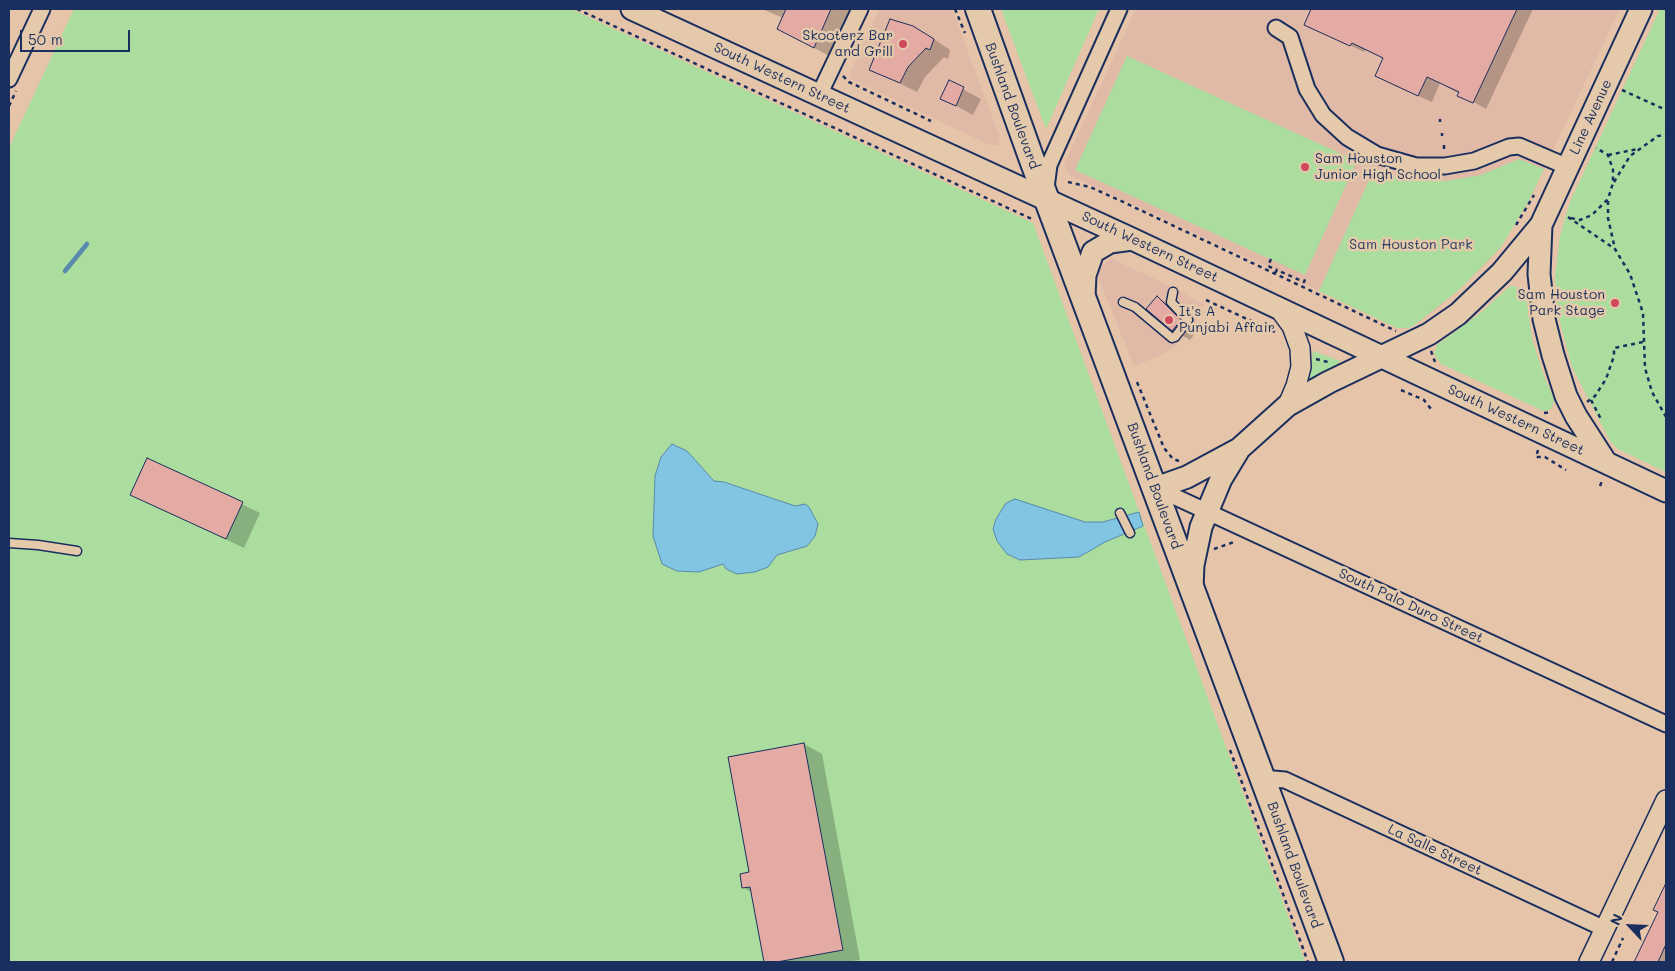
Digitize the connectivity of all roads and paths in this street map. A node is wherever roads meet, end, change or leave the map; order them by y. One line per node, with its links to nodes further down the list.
1 (42, 9): 12 (street)
2 (577, 9): 29 (path)
3 (632, 9): 14 (main road, South Western Street)
4 (860, 9): 14 (street)
5 (955, 9): 10 (path)
6 (978, 9): 25 (main road, Bushland Boulevard)
7 (1119, 9): 25 (street)
8 (1641, 9): 21 (main road, Line Avenue)
9 (1276, 28): 21 (street)
10 (967, 40)
11 (843, 75): 16 (path)
12 (9, 79)
13 (1620, 89): 15 (path)
14 (820, 95): 25 (main road, South Western Street)
15 (1666, 110)
16 (931, 121)
17 (1666, 134): 19 (path)
18 (1592, 147): 20 (path)
19 (1642, 148): 20 (path); 23 (path)
20 (1608, 155): 23 (path)
21 (1568, 167): 30 (main road, Line Avenue)
22 (1068, 182): 35 (path)
23 (1613, 183): 26 (path)
24 (1535, 192): 31 (path)
25 (1046, 199): 32 (main road, South Western Street); 38 (main road, Bushland Boulevard)
26 (1608, 199): 28 (path); 33 (path)
27 (1563, 216): 28 (path)
28 (1568, 217): 33 (path)
29 (1035, 220)
30 (1541, 225): 46 (main road, Line Avenue); 60 (main road, Line Avenue)
31 (1515, 227)
32 (1132, 239): 38 (main road); 41 (main road, South Western Street)
33 (1615, 249): 44 (path)
34 (1271, 259): 35 (path)
35 (1276, 272): 36 (path); 42 (path)
36 (1306, 277)
37 (1173, 292): 40 (lane)
38 (1084, 296): 62 (main road, Bushland Boulevard)
39 (1206, 300): 43 (path)
40 (1123, 302)
41 (1277, 306): 46 (main road, South Western Street); 53 (street)
42 (1400, 332)
43 (1277, 333)
44 (1643, 342): 52 (path); 55 (path)
45 (1433, 345): 49 (path)
46 (1383, 357): 53 (main road, Line Avenue); 60 (main road, South Western Street)
47 (1310, 358): 48 (path)
48 (1332, 363)
49 (1439, 366)
50 (1135, 377): 58 (path)
51 (1405, 388): 54 (path)
52 (1586, 402)
53 (1288, 405): 56 (main road, Line Avenue)
54 (1431, 408)
55 (1666, 417)
56 (1239, 449): 62 (main road); 64 (main road)
57 (1538, 450): 59 (path)
58 (1182, 462)
59 (1566, 470)
60 (1604, 472): 61 (path); 63 (main road, South Western Street)
61 (1600, 486)
62 (1156, 488): 64 (street, South Palo Duro Street); 69 (main road, Bushland Boulevard)
63 (1666, 491)
64 (1206, 511): 69 (main road); 70 (street, South Palo Duro Street)
65 (1120, 513): 66 (lane)
66 (1130, 533)
67 (9, 543): 68 (lane)
68 (77, 551)
69 (1192, 588): 72 (main road, Bushland Boulevard)
70 (1666, 724)
71 (1229, 747): 76 (path)
72 (1262, 778): 74 (street, La Salle Street); 77 (main road, Bushland Boulevard)
73 (1666, 800): 74 (street)
74 (1605, 929): 78 (street)
75 (1623, 938): 79 (path)
76 (1308, 962)
77 (1331, 962)
78 (1589, 962)
79 (1612, 962)

